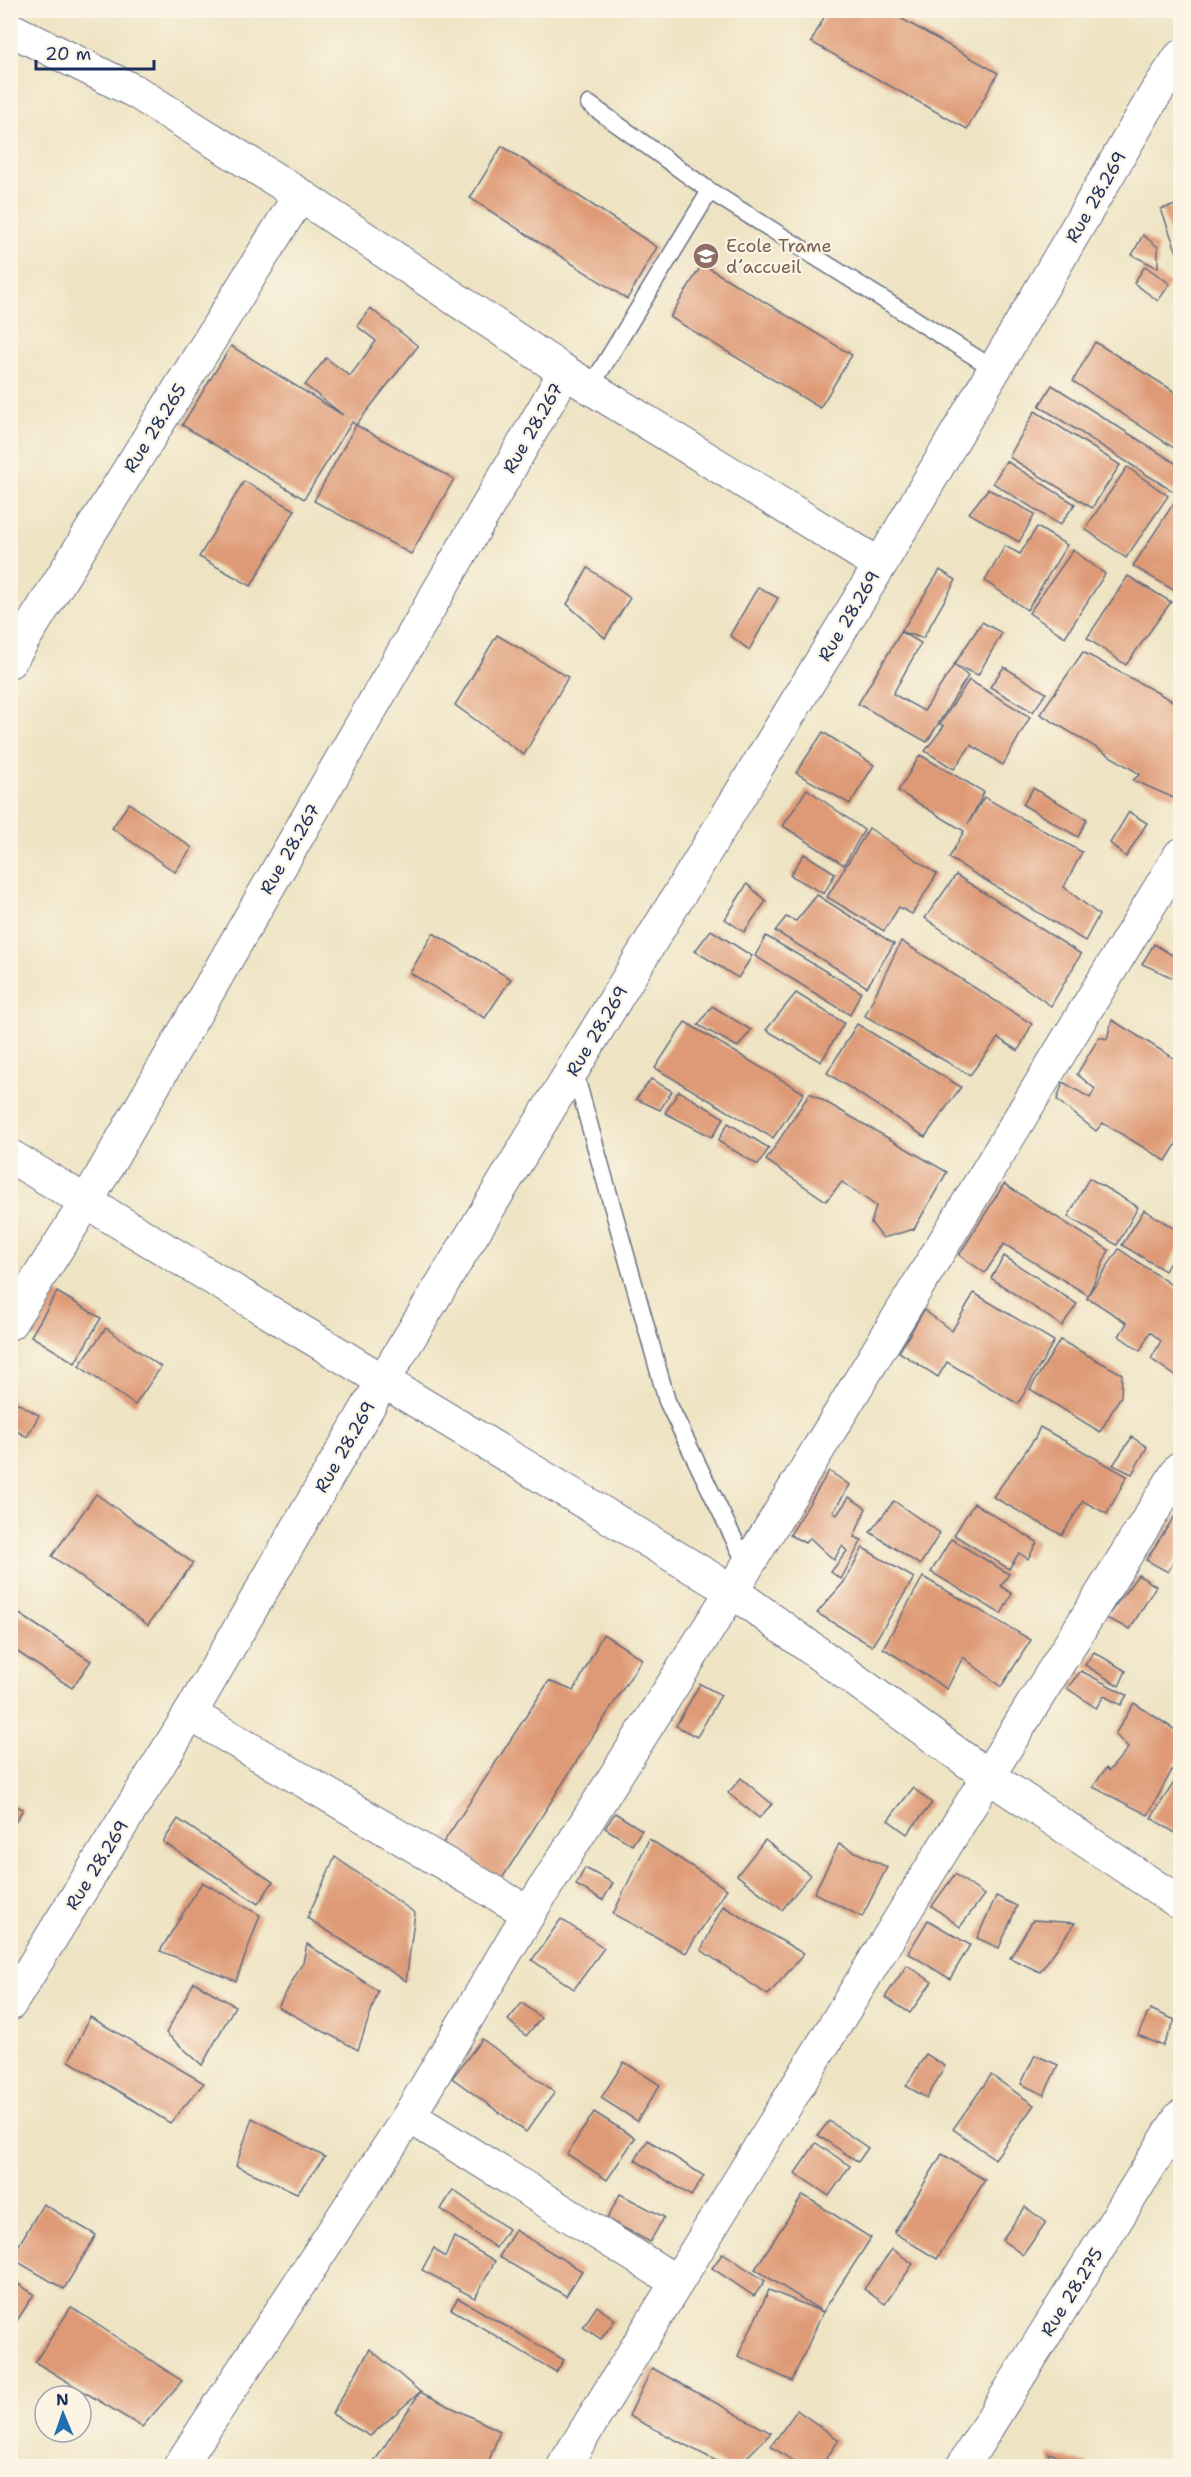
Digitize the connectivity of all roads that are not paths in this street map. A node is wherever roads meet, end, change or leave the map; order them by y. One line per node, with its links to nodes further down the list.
1 (10, 29): 5 (street)
2 (1180, 57): 6 (street, Rue 28.269)
3 (589, 104): 4 (lane)
4 (710, 191): 6 (lane); 7 (lane)
5 (300, 195): 7 (street); 9 (street, Rue 28.265)
6 (996, 370): 8 (street, Rue 28.269)
7 (577, 380): 8 (street); 13 (street, Rue 28.267)
8 (880, 565): 11 (street, Rue 28.269)
9 (10, 661)
10 (1180, 855): 17 (street)
11 (574, 1069): 15 (street, Rue 28.269); 17 (lane)
12 (10, 1156): 13 (street)
13 (87, 1201): 14 (street, Rue 28.267); 15 (street)
14 (10, 1323)
15 (383, 1381): 17 (street); 18 (street, Rue 28.269)
16 (1180, 1468): 19 (street)
17 (739, 1578): 19 (street); 21 (street)
18 (190, 1714): 21 (street); 22 (street, Rue 28.269)
19 (988, 1776): 20 (street); 25 (street)
20 (1180, 1903)
21 (529, 1913): 23 (street)
22 (10, 2004)
23 (409, 2116): 25 (street); 26 (street)
24 (1180, 2117): 28 (street, Rue 28.275)
25 (677, 2282): 27 (street)
26 (180, 2466)
27 (564, 2466)
28 (963, 2466)

